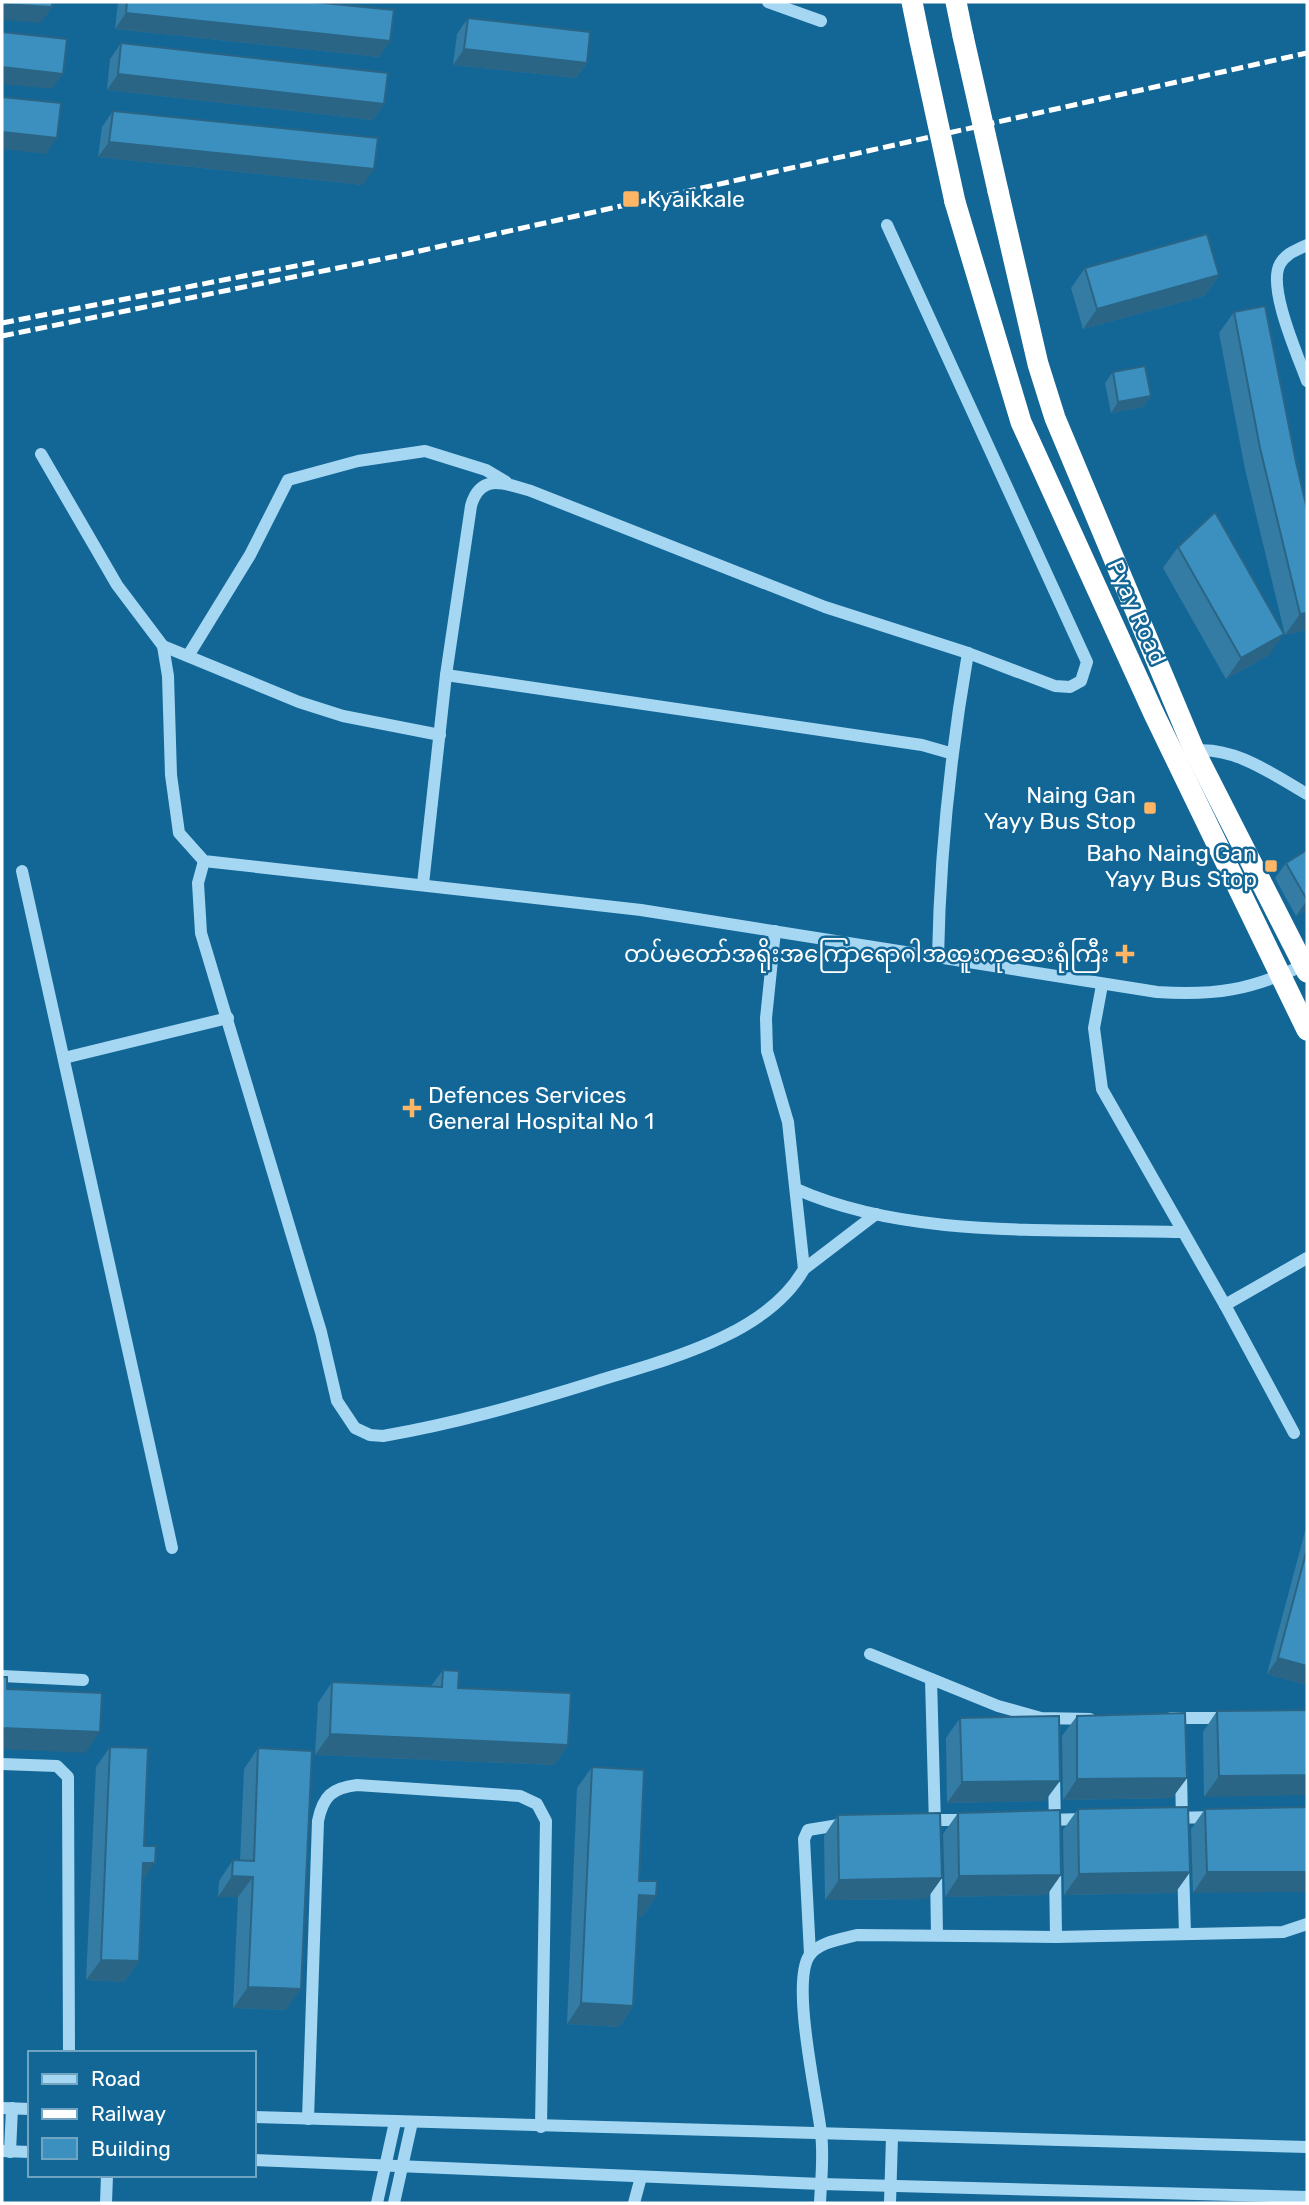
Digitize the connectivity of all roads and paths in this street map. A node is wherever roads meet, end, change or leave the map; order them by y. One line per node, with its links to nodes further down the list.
1 (768, 2): 4 (street)
2 (912, 2): 16 (highway, Pyay Road, bridge)
3 (956, 2): 16 (highway, Pyay Road, bridge)
4 (821, 21)
5 (887, 225): 11 (street)
6 (1307, 245): 7 (street)
7 (1307, 381)
8 (41, 454): 10 (street)
9 (511, 485): 11 (street); 12 (street); 13 (street)
10 (163, 646): 12 (street); 18 (street)
11 (968, 653): 15 (street)
12 (188, 656): 14 (street)
13 (446, 675): 14 (street); 15 (street)
14 (440, 735): 20 (street)
15 (950, 753): 22 (street)
16 (1185, 755): 17 (street); 23 (highway, Pyay Road); 24 (highway, Pyay Road)
17 (1307, 794)
18 (204, 861): 20 (street); 26 (street)
19 (22, 870): 28 (street)
20 (422, 884): 21 (street)
21 (775, 931): 22 (street); 29 (street)
22 (939, 957): 25 (street)
23 (1305, 969): 24 (street)
24 (1279, 976): 25 (street); 27 (highway, Pyay Road)
25 (1102, 985): 31 (street)
26 (228, 1018): 28 (street); 33 (street)
27 (1307, 1030)
28 (64, 1059): 36 (street)
29 (796, 1189): 30 (street); 33 (street)
30 (876, 1214): 31 (street); 33 (street)
31 (1181, 1232): 34 (street)
32 (1307, 1258): 34 (street)
33 (804, 1269)
34 (1226, 1305): 35 (street)
35 (1294, 1433)
36 (172, 1548)
37 (870, 1654): 39 (street)
38 (2, 1676): 40 (street)
39 (931, 1679): 42 (street); 51 (street)
40 (83, 1680)
41 (1162, 1718): 43 (street)
42 (1106, 1719)
43 (1246, 1719)
44 (1054, 1756): 54 (street)
45 (1180, 1756): 49 (street)
46 (2, 1764): 62 (street)
47 (1224, 1817): 49 (street)
48 (1157, 1818): 49 (street)
49 (1182, 1818): 58 (street)
50 (1105, 1819): 54 (street)
51 (934, 1820): 52 (street); 55 (street); 59 (street)
52 (975, 1820)
53 (1028, 1820): 54 (street)
54 (1055, 1820): 60 (street)
55 (910, 1821)
56 (860, 1824): 61 (street)
57 (1307, 1924): 58 (street)
58 (1185, 1934): 60 (street)
59 (937, 1936): 60 (street); 61 (street)
60 (1056, 1937)
61 (810, 1954): 70 (street)
62 (69, 2051)
63 (7, 2108): 64 (street); 73 (street)
64 (28, 2109)
65 (256, 2117): 66 (street)
66 (308, 2119): 67 (street); 69 (street)
67 (395, 2122): 68 (street); 76 (street)
68 (412, 2122): 69 (street); 77 (street)
69 (541, 2127): 70 (street)
70 (822, 2136): 71 (street); 80 (street)
71 (892, 2137): 72 (street); 81 (street)
72 (1307, 2147)
73 (6, 2151): 74 (street)
74 (28, 2152)
75 (256, 2160): 76 (street)
76 (387, 2167): 77 (street); 84 (street)
77 (403, 2168): 79 (street); 85 (street)
78 (107, 2177): 83 (street)
79 (641, 2178): 80 (street); 86 (street)
80 (821, 2184): 81 (street); 87 (street)
81 (890, 2186): 82 (street); 88 (street)
82 (1307, 2197)
83 (106, 2203)
84 (377, 2203)
85 (394, 2203)
86 (634, 2203)
87 (820, 2203)
88 (890, 2203)

